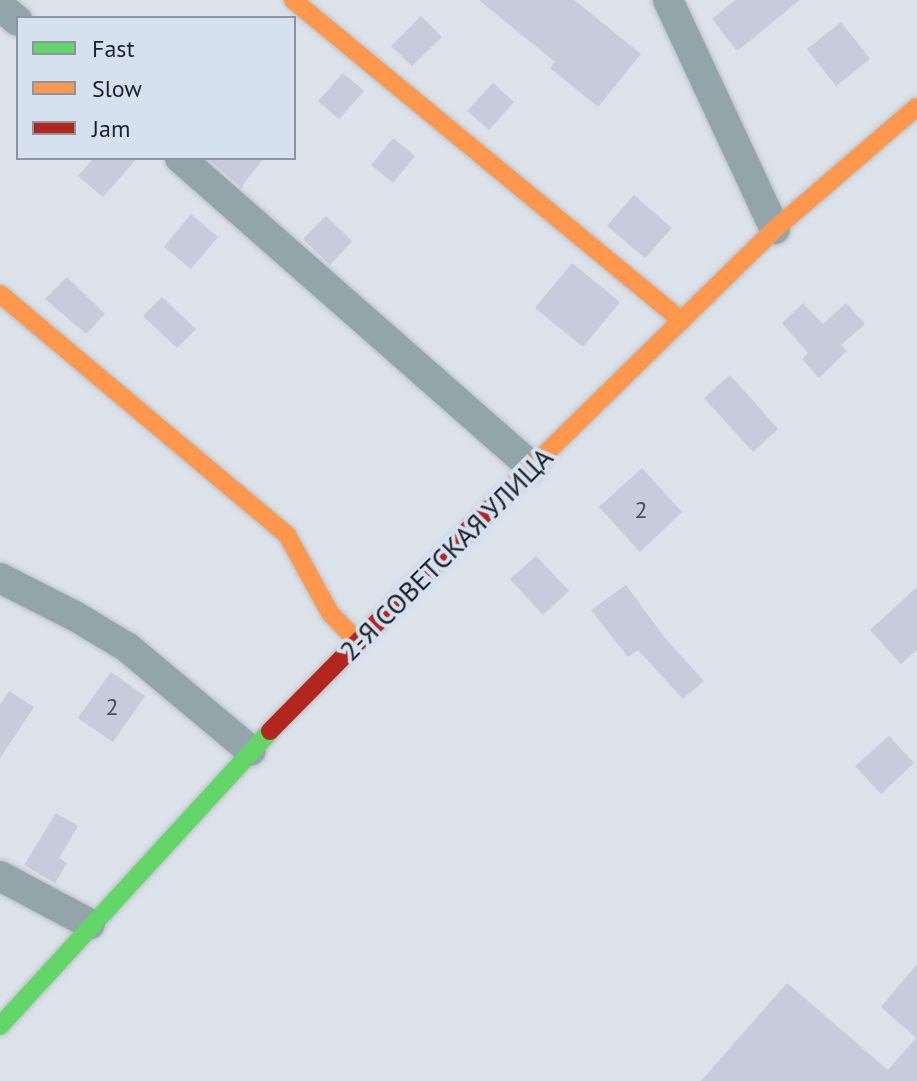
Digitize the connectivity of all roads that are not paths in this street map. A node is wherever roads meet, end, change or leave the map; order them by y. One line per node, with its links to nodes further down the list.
1 (668, 0): 7 (street)
2 (0, 6): 4 (street)
3 (299, 14): 9 (street)
4 (16, 19)
5 (917, 107): 7 (street, 2-Я СОВЕТСКАЯ УЛИЦА)
6 (182, 160): 10 (street)
7 (775, 229): 9 (street, 2-Я СОВЕТСКАЯ УЛИЦА)
8 (0, 294): 12 (street)
9 (682, 321): 10 (street, 2-Я СОВЕТСКАЯ УЛИЦА)
10 (532, 467): 12 (street, 2-Я СОВЕТСКАЯ УЛИЦА)
11 (0, 578): 13 (street)
12 (357, 641): 13 (street, 2-Я СОВЕТСКАЯ УЛИЦА)
13 (251, 751): 15 (street, 2-Я СОВЕТСКАЯ УЛИЦА)
14 (0, 876): 15 (street)
15 (90, 924): 16 (street, 2-Я СОВЕТСКАЯ УЛИЦА)
16 (0, 1026)

